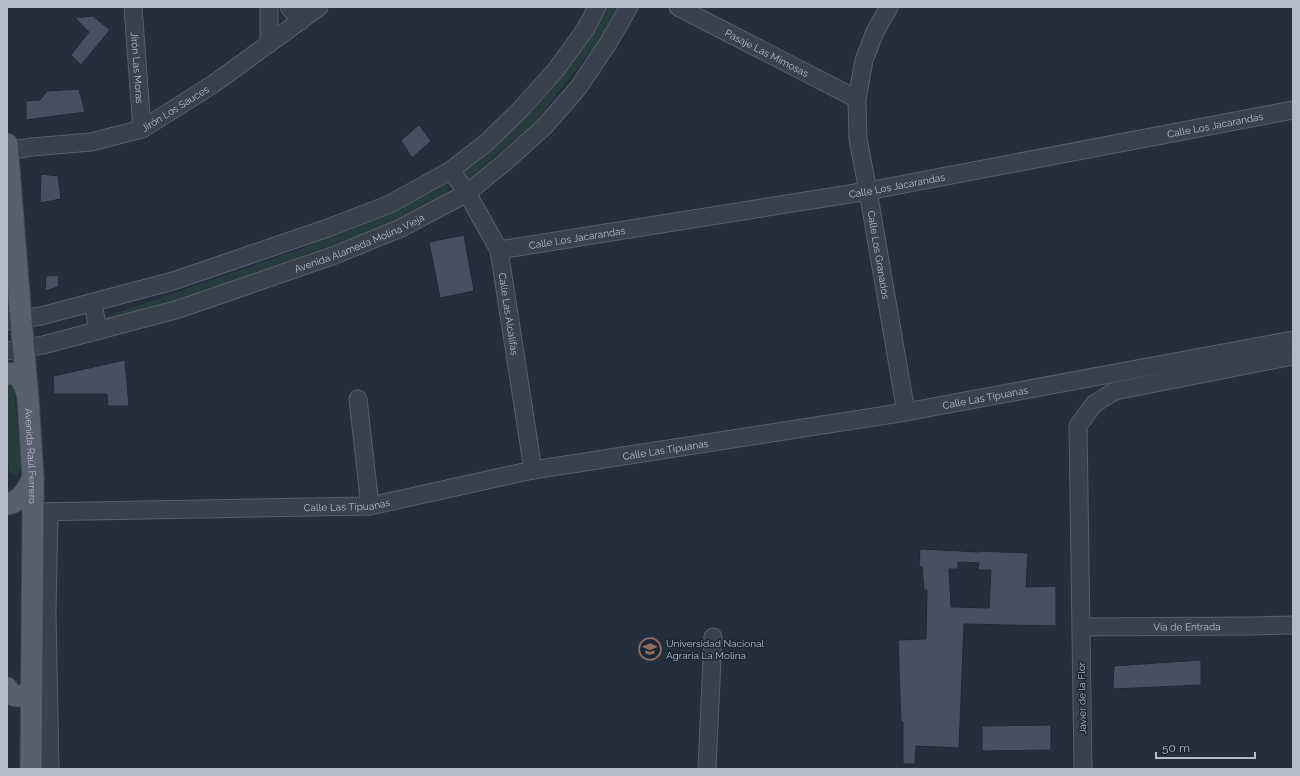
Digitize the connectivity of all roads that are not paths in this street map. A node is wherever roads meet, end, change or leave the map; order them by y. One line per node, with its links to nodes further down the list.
1 (133, 7): 13 (street, Jirón Las Moras)
2 (269, 7): 10 (street)
3 (289, 7): 9 (street)
4 (319, 7): 9 (street, Jirón Los Sauces)
5 (597, 7): 16 (street)
6 (629, 7): 18 (street, Avenida Alameda Molina Vieja)
7 (678, 7): 11 (street, Pasaje Las Mimosas)
8 (889, 7): 11 (street, Calle Los Granados)
9 (301, 21): 10 (street, Jirón Los Sauces)
10 (269, 44): 13 (street, Jirón Los Sauces)
11 (857, 99): 17 (street, Calle Los Granados)
12 (1293, 110): 17 (street, Calle Los Jacarandas)
13 (142, 129): 15 (street, Jirón Los Sauces)
14 (7, 144): 15 (main road, Avenida Raúl Ferrero)
15 (7, 151): 21 (main road, Avenida Raúl Ferrero)
16 (451, 170): 18 (street, Calle Las Alcalifas); 20 (street)
17 (868, 191): 19 (street, Calle Los Jacarandas); 29 (street, Calle Los Granados)
18 (467, 193): 19 (street, Calle Las Alcalifas); 22 (street, Avenida Alameda Molina Vieja)
19 (499, 250): 30 (street, Calle Las Alcalifas)
20 (93, 303): 21 (street); 22 (street)
21 (14, 320): 24 (main road, Avenida Raúl Ferrero)
22 (98, 331): 24 (street, Avenida Alameda Molina Vieja)
23 (1293, 340): 29 (street, Calle Las Tipuanas)
24 (15, 349): 27 (main road, Avenida Raúl Ferrero)
25 (1293, 356): 36 (street, Javier de la Flor)
26 (7, 374): 27 (main road)
27 (28, 398): 31 (main road, Avenida Raúl Ferrero)
28 (358, 400): 33 (street)
29 (906, 412): 30 (street, Calle Las Tipuanas)
30 (533, 470): 33 (street, Calle Las Tipuanas)
31 (32, 477): 32 (main road); 34 (main road, Avenida Raúl Ferrero)
32 (7, 504)
33 (370, 506): 34 (street, Calle Las Tipuanas)
34 (41, 512): 38 (main road, Avenida Raúl Ferrero); 41 (street)
35 (1293, 625): 36 (street, Vía de Entrada)
36 (1081, 627): 43 (street, Javier de la Flor)
37 (713, 637): 42 (street)
38 (32, 686): 39 (main road); 40 (main road, Avenida Raúl Ferrero)
39 (7, 688)
40 (31, 769)
41 (50, 769)
42 (707, 769)
43 (1083, 769)

